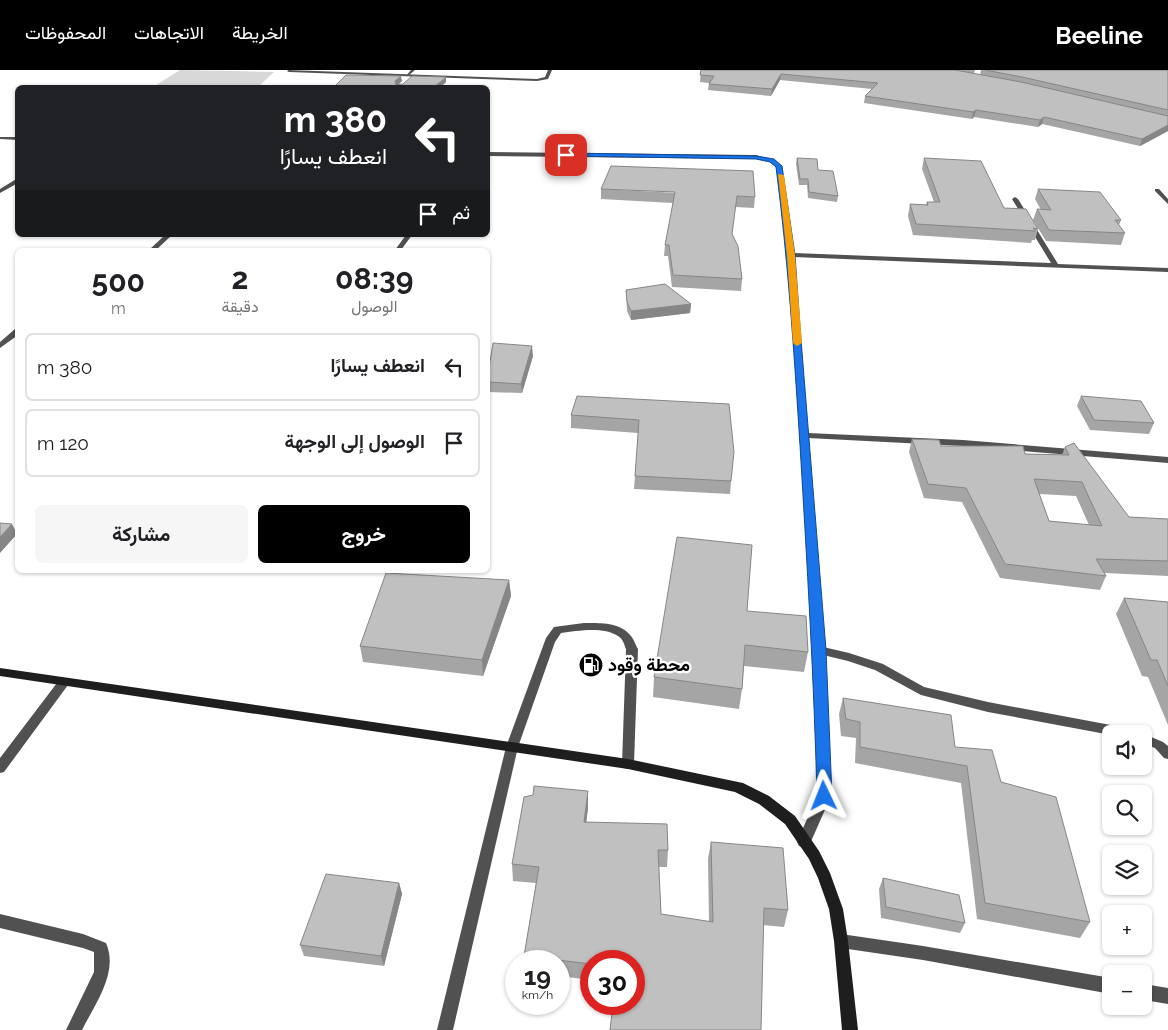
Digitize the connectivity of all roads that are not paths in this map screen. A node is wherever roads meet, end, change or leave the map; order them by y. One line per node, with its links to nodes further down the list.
1 (550, 70): 3 (street)
2 (289, 71): 3 (street)
3 (411, 73): 4 (street)
4 (406, 81)
5 (0, 138): 6 (street)
6 (15, 139)
7 (490, 154): 17 (street)
8 (15, 182): 10 (street)
9 (1157, 190): 12 (street)
10 (0, 191)
11 (1015, 199): 18 (street)
12 (1168, 202)
13 (167, 237): 15 (street)
14 (408, 237): 16 (street)
15 (154, 248)
16 (399, 248)
17 (791, 255): 18 (street); 22 (street)
18 (1056, 266): 19 (street)
19 (1168, 270)
20 (15, 334): 21 (street)
21 (0, 346)
22 (804, 435): 23 (street); 24 (street)
23 (1168, 460)
24 (819, 650): 27 (street); 33 (street)
25 (0, 672): 26 (street)
26 (64, 682): 29 (street); 32 (street)
27 (1102, 728)
28 (1152, 742): 30 (street)
29 (512, 747): 31 (street); 31 (street); 40 (street)
30 (1168, 754)
31 (628, 764): 33 (street)
32 (0, 768)
33 (804, 842): 35 (street)
34 (0, 921): 39 (street)
35 (842, 941): 36 (street); 41 (street)
36 (1102, 984)
37 (1152, 993): 38 (street)
38 (1168, 996)
39 (74, 1030)
40 (445, 1030)
41 (850, 1030)

